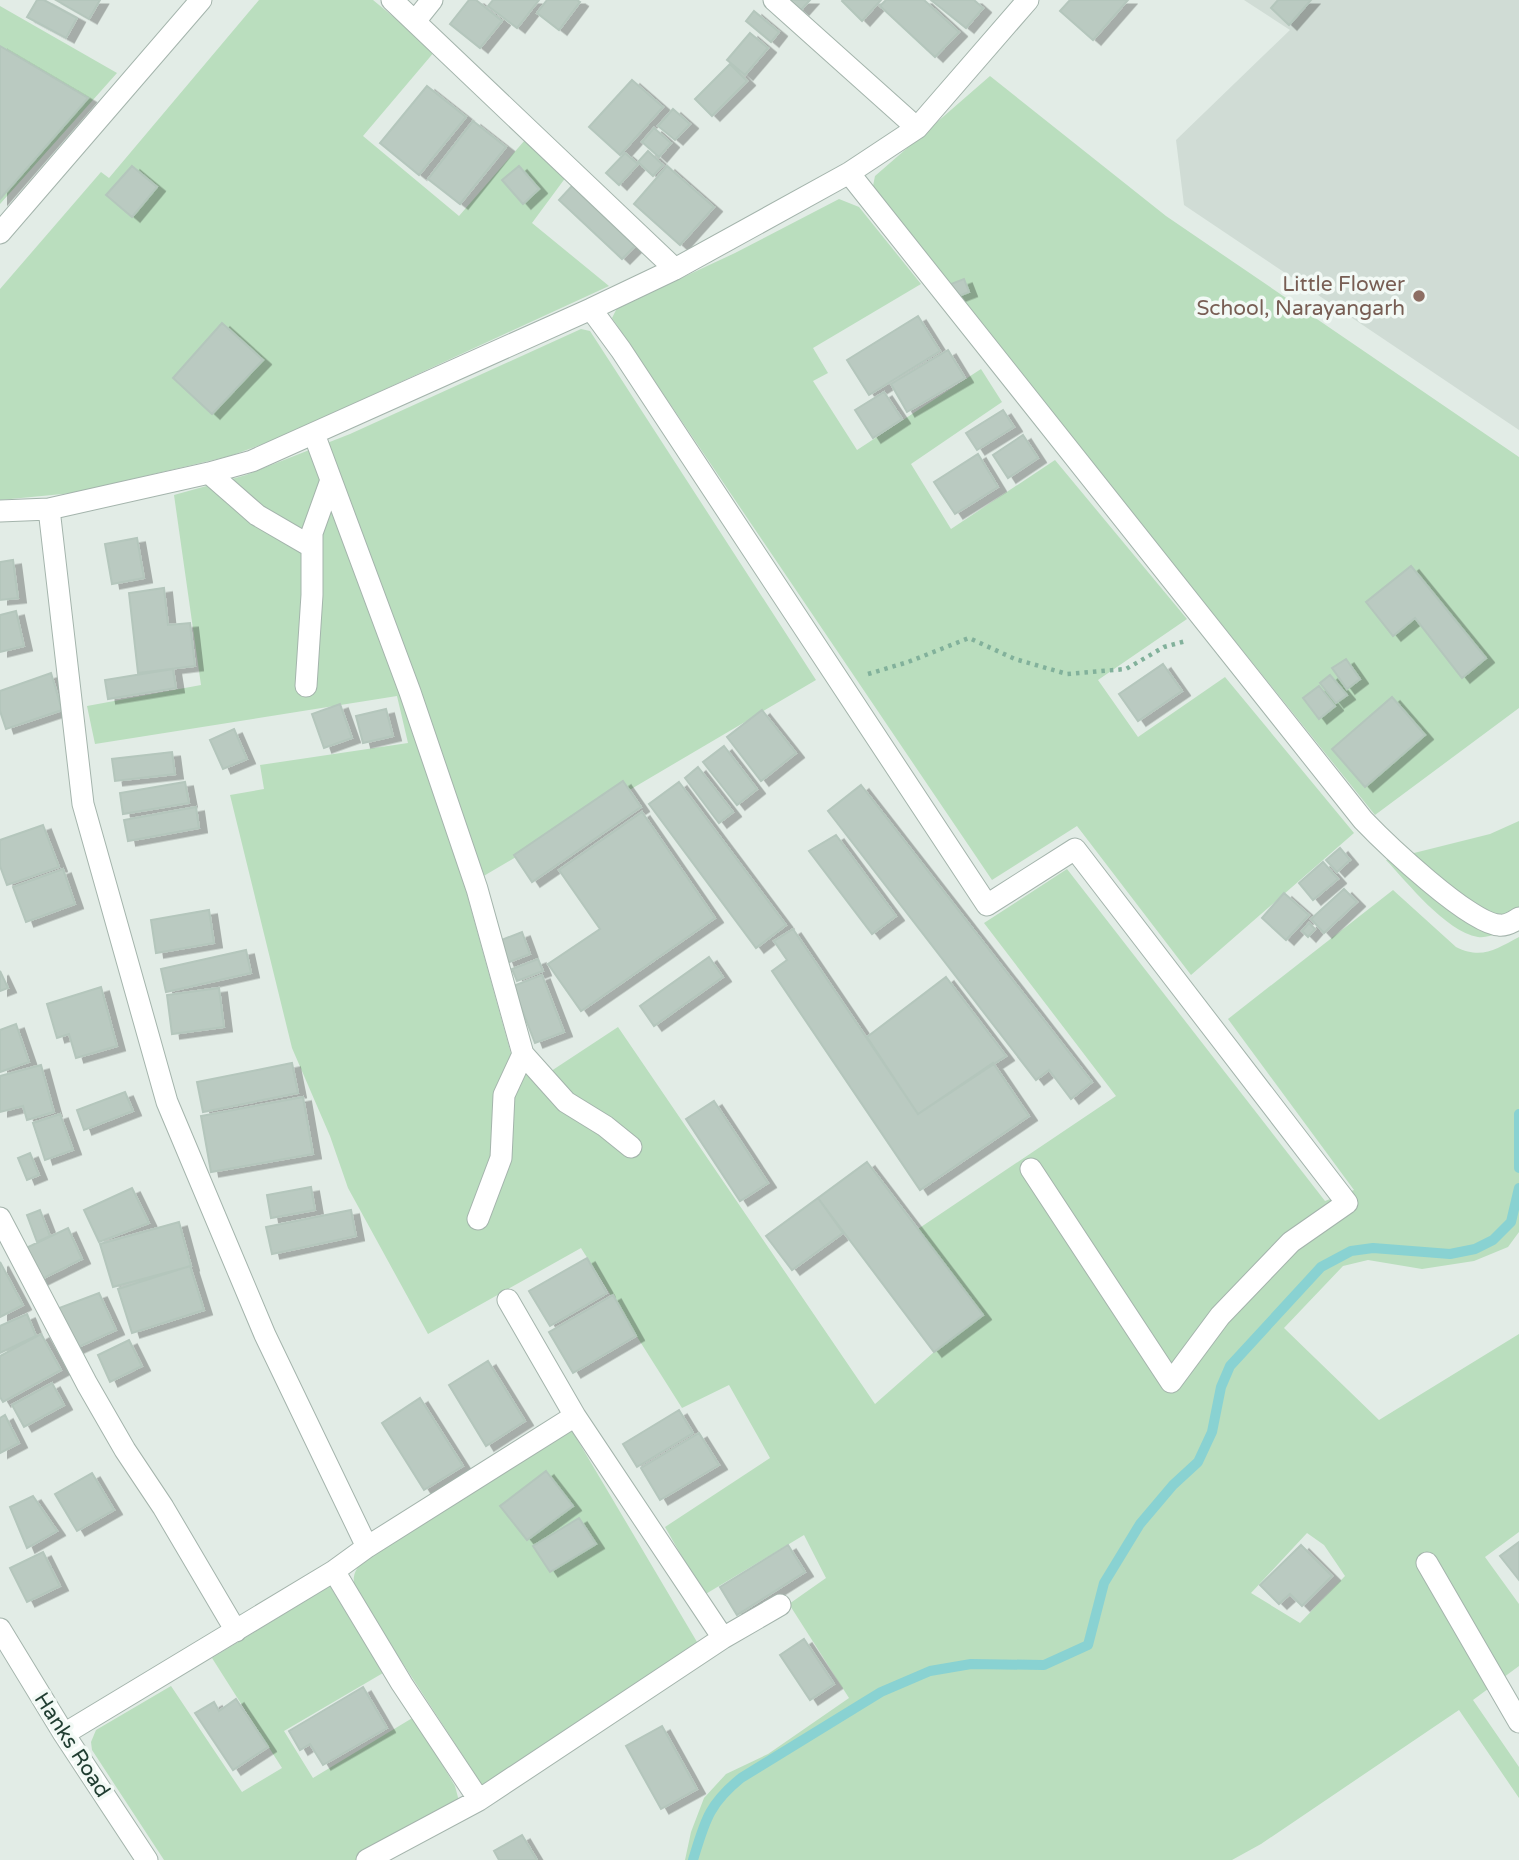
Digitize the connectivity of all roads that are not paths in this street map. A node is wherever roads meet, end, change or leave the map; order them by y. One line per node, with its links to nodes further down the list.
1 (201, 0): 9 (street)
2 (392, 0): 6 (street)
3 (432, 0): 6 (street)
4 (774, 0): 7 (street)
5 (1028, 0): 7 (street)
6 (416, 20): 10 (street)
7 (917, 128): 8 (street)
8 (849, 173): 10 (street); 19 (street)
9 (0, 233)
10 (675, 269): 11 (street)
11 (592, 309): 12 (street); 22 (street)
12 (314, 434): 13 (street); 14 (street)
13 (209, 473): 15 (street); 17 (street)
14 (331, 480): 17 (street); 20 (street)
15 (49, 509): 16 (street); 27 (street)
16 (0, 511)
17 (312, 547): 18 (street)
18 (306, 686)
19 (1519, 918)
20 (523, 1054): 21 (street); 24 (street)
21 (631, 1147)
22 (1031, 1169)
23 (0, 1218): 32 (street)
24 (478, 1219)
25 (508, 1300): 26 (street)
26 (575, 1416): 27 (street); 33 (street)
27 (367, 1547): 29 (street)
28 (1427, 1563): 34 (street)
29 (334, 1571): 32 (street); 36 (street)
30 (780, 1605): 33 (street)
31 (0, 1629): 35 (street, Hanks Road)
32 (236, 1631): 35 (street)
33 (723, 1638): 36 (street)
34 (1519, 1722)
35 (64, 1734): 37 (street, Hanks Road)
36 (479, 1800): 38 (street)
37 (147, 1860)
38 (367, 1860)

